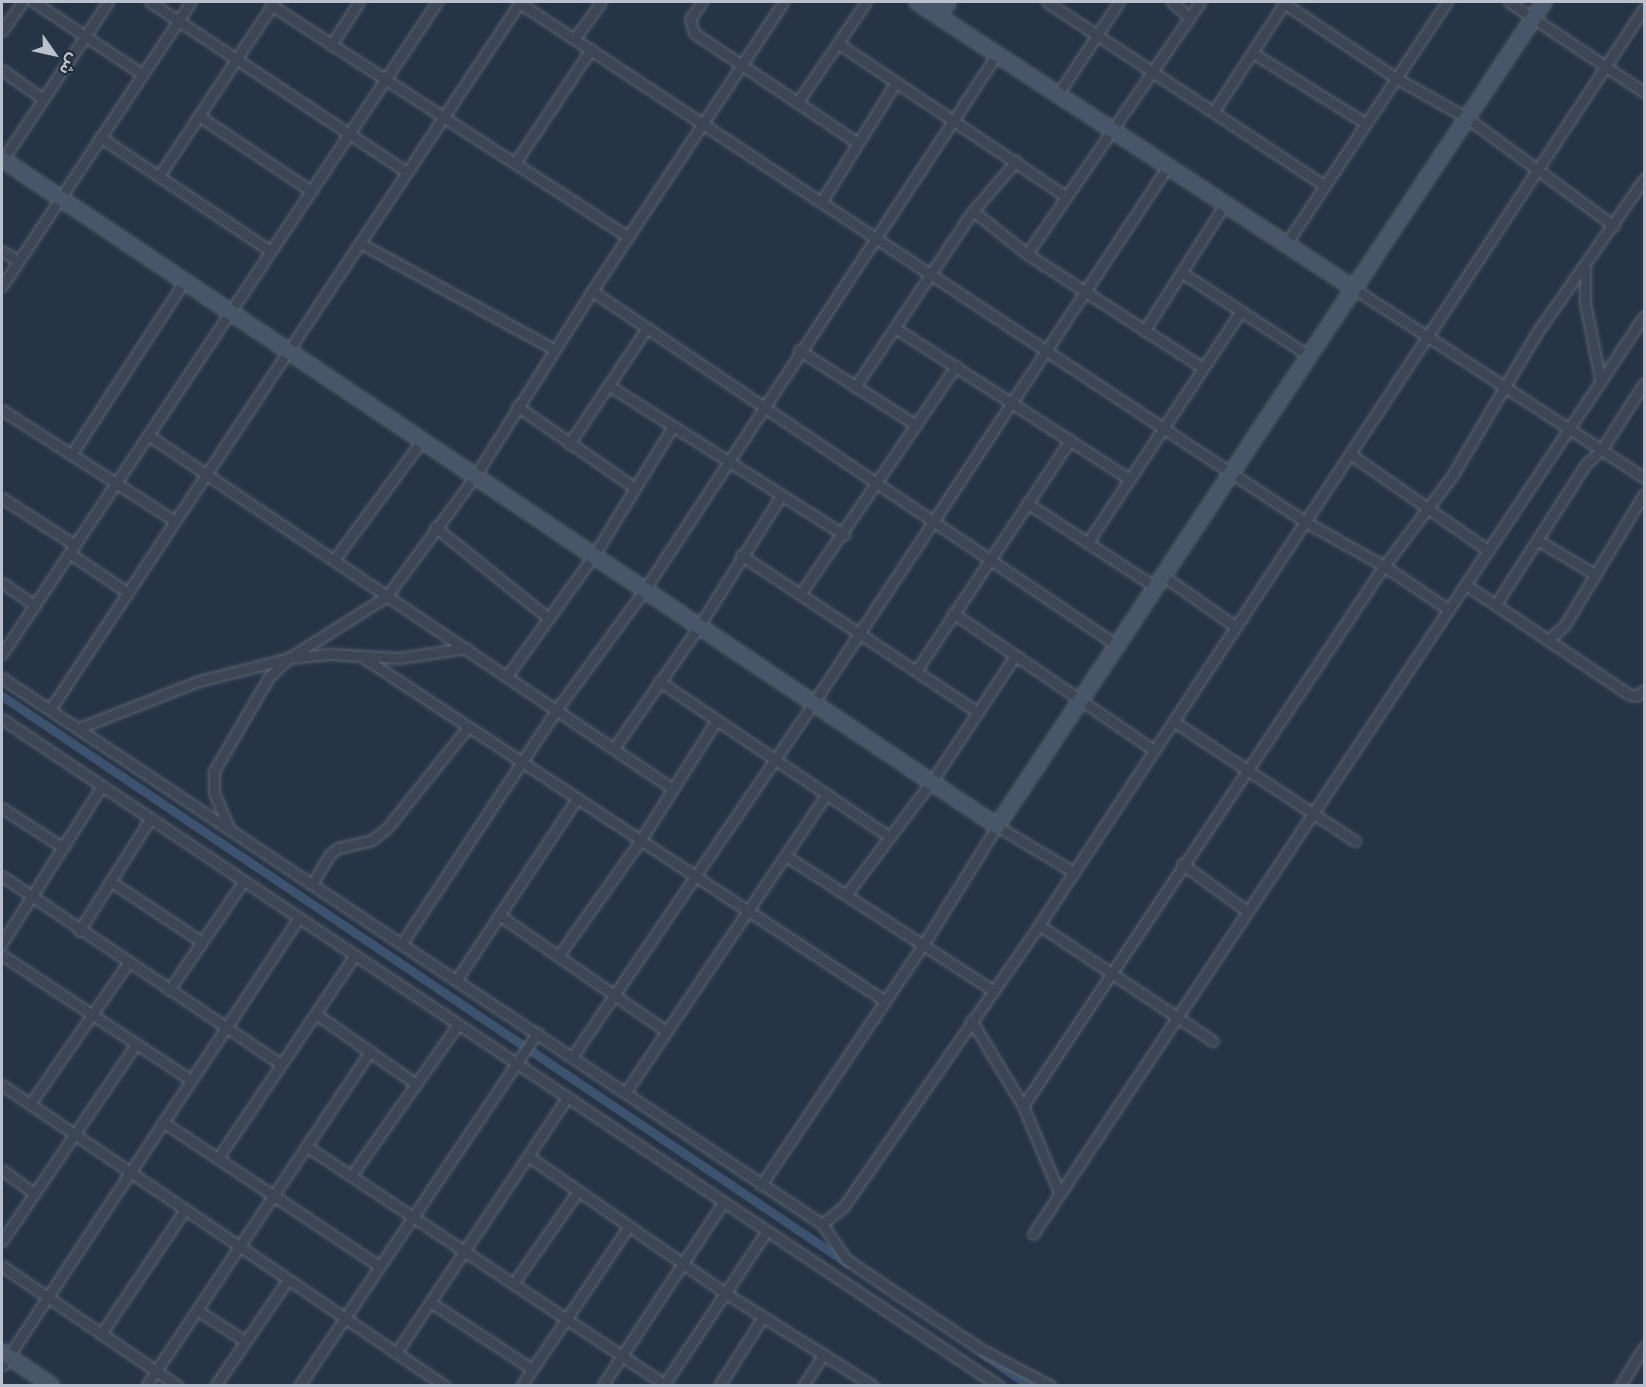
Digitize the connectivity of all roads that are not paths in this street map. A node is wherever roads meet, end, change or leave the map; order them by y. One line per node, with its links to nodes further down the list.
1 (22, 2): 29 (street)
2 (34, 2): 31 (street)
3 (108, 2): 31 (street)
4 (150, 2): 28 (street)
5 (191, 2): 28 (street)
6 (359, 2): 34 (street)
7 (437, 2): 45 (street)
8 (519, 2): 32 (street); 54 (street)
9 (601, 2): 32 (street)
10 (783, 2): 39 (street)
11 (866, 2): 33 (street)
12 (917, 2): 25 (street)
13 (948, 2): 25 (street)
14 (1047, 2): 30 (street)
15 (1119, 2): 30 (street)
16 (1172, 2): 26 (street)
17 (1200, 2): 26 (street)
18 (1284, 2): 36 (street); 44 (street)
19 (1447, 2): 44 (street)
20 (1509, 2): 27 (street)
21 (1544, 2): 27 (street)
22 (697, 3): 39 (street)
23 (273, 4): 34 (street); 38 (street)
24 (1644, 8): 40 (street)
25 (938, 15): 37 (street)
26 (1189, 17): 42 (street)
27 (1533, 17): 40 (street); 53 (street)
28 (178, 21): 38 (street); 43 (street)
29 (2, 31)
30 (1097, 35): 42 (street); 48 (street)
31 (85, 36): 43 (street); 49 (street)
32 (575, 38): 35 (street)
33 (839, 44): 46 (street); 50 (street)
34 (331, 45): 45 (street)
35 (591, 49): 57 (street); 64 (street)
36 (1253, 53): 51 (street); 56 (street)
37 (997, 54): 48 (street); 55 (street)
38 (236, 59): 52 (street); 59 (street)
39 (741, 66): 50 (street); 57 (street)
40 (1605, 66): 47 (street); 66 (street)
41 (2, 70): 49 (street)
42 (1153, 71): 51 (street); 58 (street)
43 (142, 74): 60 (street)
44 (1396, 78): 53 (street); 56 (street)
45 (384, 81): 54 (street); 59 (street)
46 (896, 82): 55 (street); 61 (street)
47 (1644, 92)
48 (1058, 94): 58 (street)
49 (43, 99): 62 (street)
50 (797, 103): 61 (street)
51 (1214, 111): 70 (street)
52 (199, 116): 68 (street); 71 (street)
53 (1467, 118): 66 (street); 91 (street)
54 (442, 119): 64 (street); 67 (street)
55 (955, 120): 63 (street); 79 (street)
56 (1365, 123): 70 (street)
57 (705, 124): 74 (street); 78 (street)
58 (1113, 130): 65 (street); 72 (street)
59 (348, 134): 67 (street); 71 (street)
60 (100, 137): 68 (street); 73 (street)
61 (856, 142): 74 (street)
62 (2, 160): 73 (street)
63 (1016, 161): 72 (street); 76 (street)
64 (515, 163): 78 (street)
65 (1168, 166): 75 (street); 93 (street)
66 (1538, 168): 77 (street); 100 (street)
67 (407, 172): 80 (street)
68 (159, 176): 83 (street)
69 (1644, 179): 77 (street)
70 (1324, 186): 81 (street)
71 (311, 191): 83 (street)
72 (1065, 196): 84 (street)
73 (61, 198): 85 (street); 89 (street)
74 (822, 201): 79 (street)
75 (1225, 204): 81 (street); 87 (street)
76 (973, 212): 84 (street); 88 (street)
77 (1614, 226): 86 (street)
78 (628, 237): 92 (street)
79 (877, 238): 88 (street); 103 (street)
80 (360, 243): 101 (street); 102 (street)
81 (1286, 244): 91 (street)
82 (2, 251): 85 (street)
83 (270, 251): 94 (street)
84 (1027, 254): 93 (street)
85 (18, 261): 90 (street)
86 (1585, 270): 108 (street); 111 (street)
87 (1181, 272): 95 (street); 99 (street)
88 (931, 274): 98 (street); 104 (street)
89 (185, 280): 94 (street); 127 (street)
90 (2, 286)
91 (1353, 288): 100 (street); 105 (street)
92 (592, 291): 97 (street); 101 (street)
93 (1086, 292): 99 (street); 104 (street)
94 (231, 310): 102 (street); 121 (street)
95 (1241, 311): 105 (street); 107 (street)
96 (1644, 316): 108 (street)
97 (647, 328): 110 (street); 114 (street)
98 (895, 328): 106 (street); 112 (street)
99 (1144, 331): 107 (street)
100 (1428, 339): 111 (street); 126 (street)
101 (554, 349): 115 (street)
102 (289, 350): 122 (street); 130 (street)
103 (799, 350): 112 (street); 114 (street)
104 (1048, 351): 113 (street); 120 (street)
105 (1308, 355): 129 (street)
106 (956, 366): 113 (street); 117 (street)
107 (1202, 367): 120 (street)
108 (1600, 378): 119 (street)
109 (1644, 383): 125 (street)
110 (608, 385): 118 (street); 124 (street)
111 (1503, 386): 119 (street); 141 (street)
112 (855, 387): 117 (street)
113 (1010, 402): 123 (street); 142 (street)
114 (763, 404): 128 (street); 135 (street)
115 (517, 406): 124 (street); 131 (street)
116 (2, 412): 127 (street)
117 (916, 425): 135 (street)
118 (673, 426): 128 (street); 136 (street)
119 (1568, 427): 125 (street); 150 (street)
120 (1166, 429): 129 (street); 133 (street)
121 (148, 435): 130 (street); 134 (street)
122 (422, 440): 131 (street); 153 (street)
123 (1070, 440): 133 (street); 140 (street)
124 (569, 444): 136 (street)
125 (1602, 449): 132 (street); 147 (street)
126 (1350, 454): 141 (street); 144 (street)
127 (71, 455): 134 (street)
128 (726, 461): 138 (street); 160 (street)
129 (1229, 472): 144 (street); 157 (street)
130 (208, 473): 143 (street); 153 (street)
131 (475, 476): 145 (street); 151 (street)
132 (1644, 478)
133 (1129, 479): 148 (street)
134 (115, 484): 143 (street); 149 (street)
135 (878, 484): 142 (street); 146 (street)
136 (635, 488): 151 (street)
137 (1644, 494): 156 (street)
138 (781, 496): 146 (street); 152 (street)
139 (2, 498): 149 (street)
140 (1027, 503): 148 (street); 154 (street)
141 (1427, 509): 150 (street); 155 (street)
142 (931, 520): 154 (street); 171 (street)
143 (175, 521): 161 (street)
144 (1304, 521): 155 (street); 170 (street)
145 (435, 527): 163 (street); 168 (street)
146 (844, 535): 162 (street)
147 (1539, 541): 156 (street); 164 (street)
148 (1088, 542): 157 (street)
149 (72, 549): 161 (street); 165 (street)
150 (1489, 551): 159 (street)
151 (594, 555): 160 (street); 168 (street)
152 (741, 555): 162 (street); 169 (street)
153 (334, 560): 163 (street)
154 (989, 560): 167 (street); 173 (street)
155 (1384, 566): 166 (street); 198 (street)
156 (1596, 575): 172 (street)
157 (1158, 580): 170 (street); 173 (street)
158 (2, 584): 165 (street)
159 (1466, 585): 164 (street); 166 (street)
160 (645, 589): 169 (street); 187 (street)
161 (128, 593): 186 (street)
162 (801, 593): 171 (street)
163 (387, 596): 174 (street); 178 (street)
164 (1496, 604): 172 (street)
165 (35, 605): 175 (street)
166 (1449, 610): 205 (street)
167 (953, 613): 177 (street); 179 (street)
168 (547, 617): 180 (street)
169 (699, 626): 182 (street); 185 (street)
170 (1236, 627): 191 (street)
171 (858, 633): 179 (street); 185 (street)
172 (1550, 639): 183 (street)
173 (1115, 644): 184 (street)
174 (466, 648): 176 (street); 180 (street)
175 (2, 654)
176 (361, 656): 178 (street); 192 (street)
177 (1015, 656): 184 (street); 188 (street)
178 (289, 658): 193 (street); 208 (street)
179 (916, 671): 188 (street)
180 (507, 676): 187 (street)
181 (2, 678): 186 (street)
182 (659, 681): 190 (street); 194 (street)
183 (1644, 690)
184 (1079, 699): 195 (street); 207 (street)
185 (814, 702): 196 (street); 199 (street)
186 (51, 708): 193 (street)
187 (557, 709): 194 (street); 197 (street)
188 (977, 712): 199 (street)
189 (2, 719): 200 (street)
190 (716, 721): 196 (street); 201 (street)
191 (1173, 721): 195 (street); 198 (street)
192 (468, 727): 197 (street); 220 (street)
193 (79, 728): 208 (street)
194 (614, 748): 201 (street)
195 (1154, 750): 215 (street)
196 (772, 758): 202 (street); 217 (street)
197 (522, 763): 203 (street); 231 (street)
198 (1246, 769): 205 (street); 214 (street)
199 (932, 781): 207 (street); 209 (street)
200 (101, 787): 206 (street); 212 (street)
201 (673, 789): 210 (street)
202 (827, 794): 209 (street); 213 (street)
203 (576, 800): 210 (street); 225 (street)
204 (2, 808): 212 (street)
205 (1311, 812): 211 (street); 223 (street)
206 (150, 819): 218 (street); 219 (street)
207 (997, 826): 215 (street); 232 (street)
208 (230, 830): 220 (street)
209 (888, 836): 221 (street)
210 (640, 841): 217 (street); 234 (street)
211 (1355, 841)
212 (62, 847): 222 (street)
213 (786, 856): 221 (street); 224 (street)
214 (1182, 864): 223 (street); 237 (street)
215 (1072, 871): 227 (street)
216 (2, 876): 222 (street)
217 (692, 878): 224 (street); 241 (street)
218 (110, 881): 228 (street); 229 (street)
219 (243, 882): 226 (street); 229 (street)
220 (312, 884): 231 (street)
221 (846, 895): 232 (street)
222 (31, 896): 228 (street); 230 (street)
223 (1247, 911): 245 (street)
224 (748, 913): 242 (street); 249 (street)
225 (499, 915): 234 (street); 238 (street)
226 (298, 919): 235 (street); 248 (street)
227 (1039, 925): 237 (street); 240 (street)
228 (79, 931): 236 (street)
229 (202, 942): 239 (street)
230 (2, 943)
231 (402, 943): 238 (street)
232 (923, 945): 240 (street); 242 (street)
233 (2, 955): 244 (street)
234 (559, 955): 241 (street)
235 (354, 956): 243 (street); 247 (street)
236 (128, 963): 239 (street); 244 (street)
237 (1111, 974): 245 (street); 263 (street)
238 (457, 979): 250 (street)
239 (169, 990): 248 (street)
240 (992, 990): 246 (street)
241 (613, 994): 249 (street); 254 (street)
242 (885, 1001): 272 (street)
243 (315, 1014): 253 (street); 255 (street)
244 (92, 1015): 252 (street); 262 (street)
245 (1177, 1016): 251 (street); 274 (street)
246 (971, 1020): 263 (street); 280 (street)
247 (457, 1026): 256 (street); 258 (street)
248 (226, 1027): 255 (street); 257 (street)
249 (666, 1031): 260 (street)
250 (534, 1037): 254 (street); 256 (street)
251 (1213, 1041)
252 (136, 1044): 257 (street); 265 (street)
253 (370, 1051): 258 (street); 266 (street)
254 (572, 1057): 260 (street)
255 (281, 1064): 268 (street)
256 (514, 1064): 261 (street); 279 (street)
257 (191, 1080): 264 (street)
258 (416, 1084): 271 (street)
259 (2, 1085): 262 (street)
260 (625, 1093): 272 (street)
261 (566, 1099): 267 (street); 277 (street)
262 (30, 1104): 265 (street)
263 (1023, 1106): 274 (street)
264 (163, 1122): 268 (street); 270 (street)
265 (74, 1134): 270 (street); 275 (street)
266 (306, 1146): 271 (street); 276 (street)
267 (528, 1156): 273 (street); 286 (street)
268 (218, 1158): 276 (street)
269 (2, 1170): 275 (street)
270 (129, 1173): 278 (street); 293 (street)
271 (351, 1176): 279 (street)
272 (761, 1185): 280 (street)
273 (578, 1191): 281 (street); 291 (street)
274 (1059, 1192): 283 (street)
275 (34, 1193): 284 (street)
276 (273, 1195): 285 (street); 289 (street)
277 (722, 1204): 282 (street); 287 (street)
278 (184, 1211): 285 (street); 299 (street)
279 (412, 1217): 286 (street); 289 (street)
280 (822, 1224): 321 (street)
281 (629, 1226): 287 (street); 298 (street)
282 (766, 1232): 292 (street); 320 (street)
283 (1033, 1234)
284 (2, 1241)
285 (238, 1248): 290 (street); 295 (street)
286 (464, 1252): 291 (street); 294 (street)
287 (682, 1263): 292 (street); 304 (street)
288 (2, 1266): 293 (street)
289 (379, 1266): 297 (street)
290 (287, 1281): 297 (street); 300 (street)
291 (513, 1284): 298 (street)
292 (725, 1293): 296 (street); 310 (street)
293 (47, 1298): 299 (street); 305 (street)
294 (430, 1302): 302 (street); 306 (street)
295 (197, 1310): 300 (street); 307 (street)
296 (764, 1317): 303 (street); 317 (street)
297 (344, 1319): 302 (street); 308 (street)
298 (566, 1319): 304 (street); 306 (street)
299 (101, 1334): 307 (street)
300 (245, 1341): 314 (street)
301 (1644, 1347): 322 (street)
302 (396, 1353): 309 (street)
303 (824, 1354): 318 (street); 319 (street)
304 (621, 1356): 310 (street); 316 (street)
305 (4, 1358): 311 (street)
306 (532, 1369): 315 (street)
307 (156, 1371): 312 (street); 313 (street)
308 (300, 1385)
309 (444, 1385)
310 (664, 1385)
311 (52, 1386)
312 (146, 1386)
313 (178, 1386)
314 (215, 1386)
315 (521, 1386)
316 (602, 1386)
317 (719, 1386)
318 (803, 1386)
319 (873, 1386)
320 (999, 1386)
321 (1051, 1386)
322 (1620, 1386)

